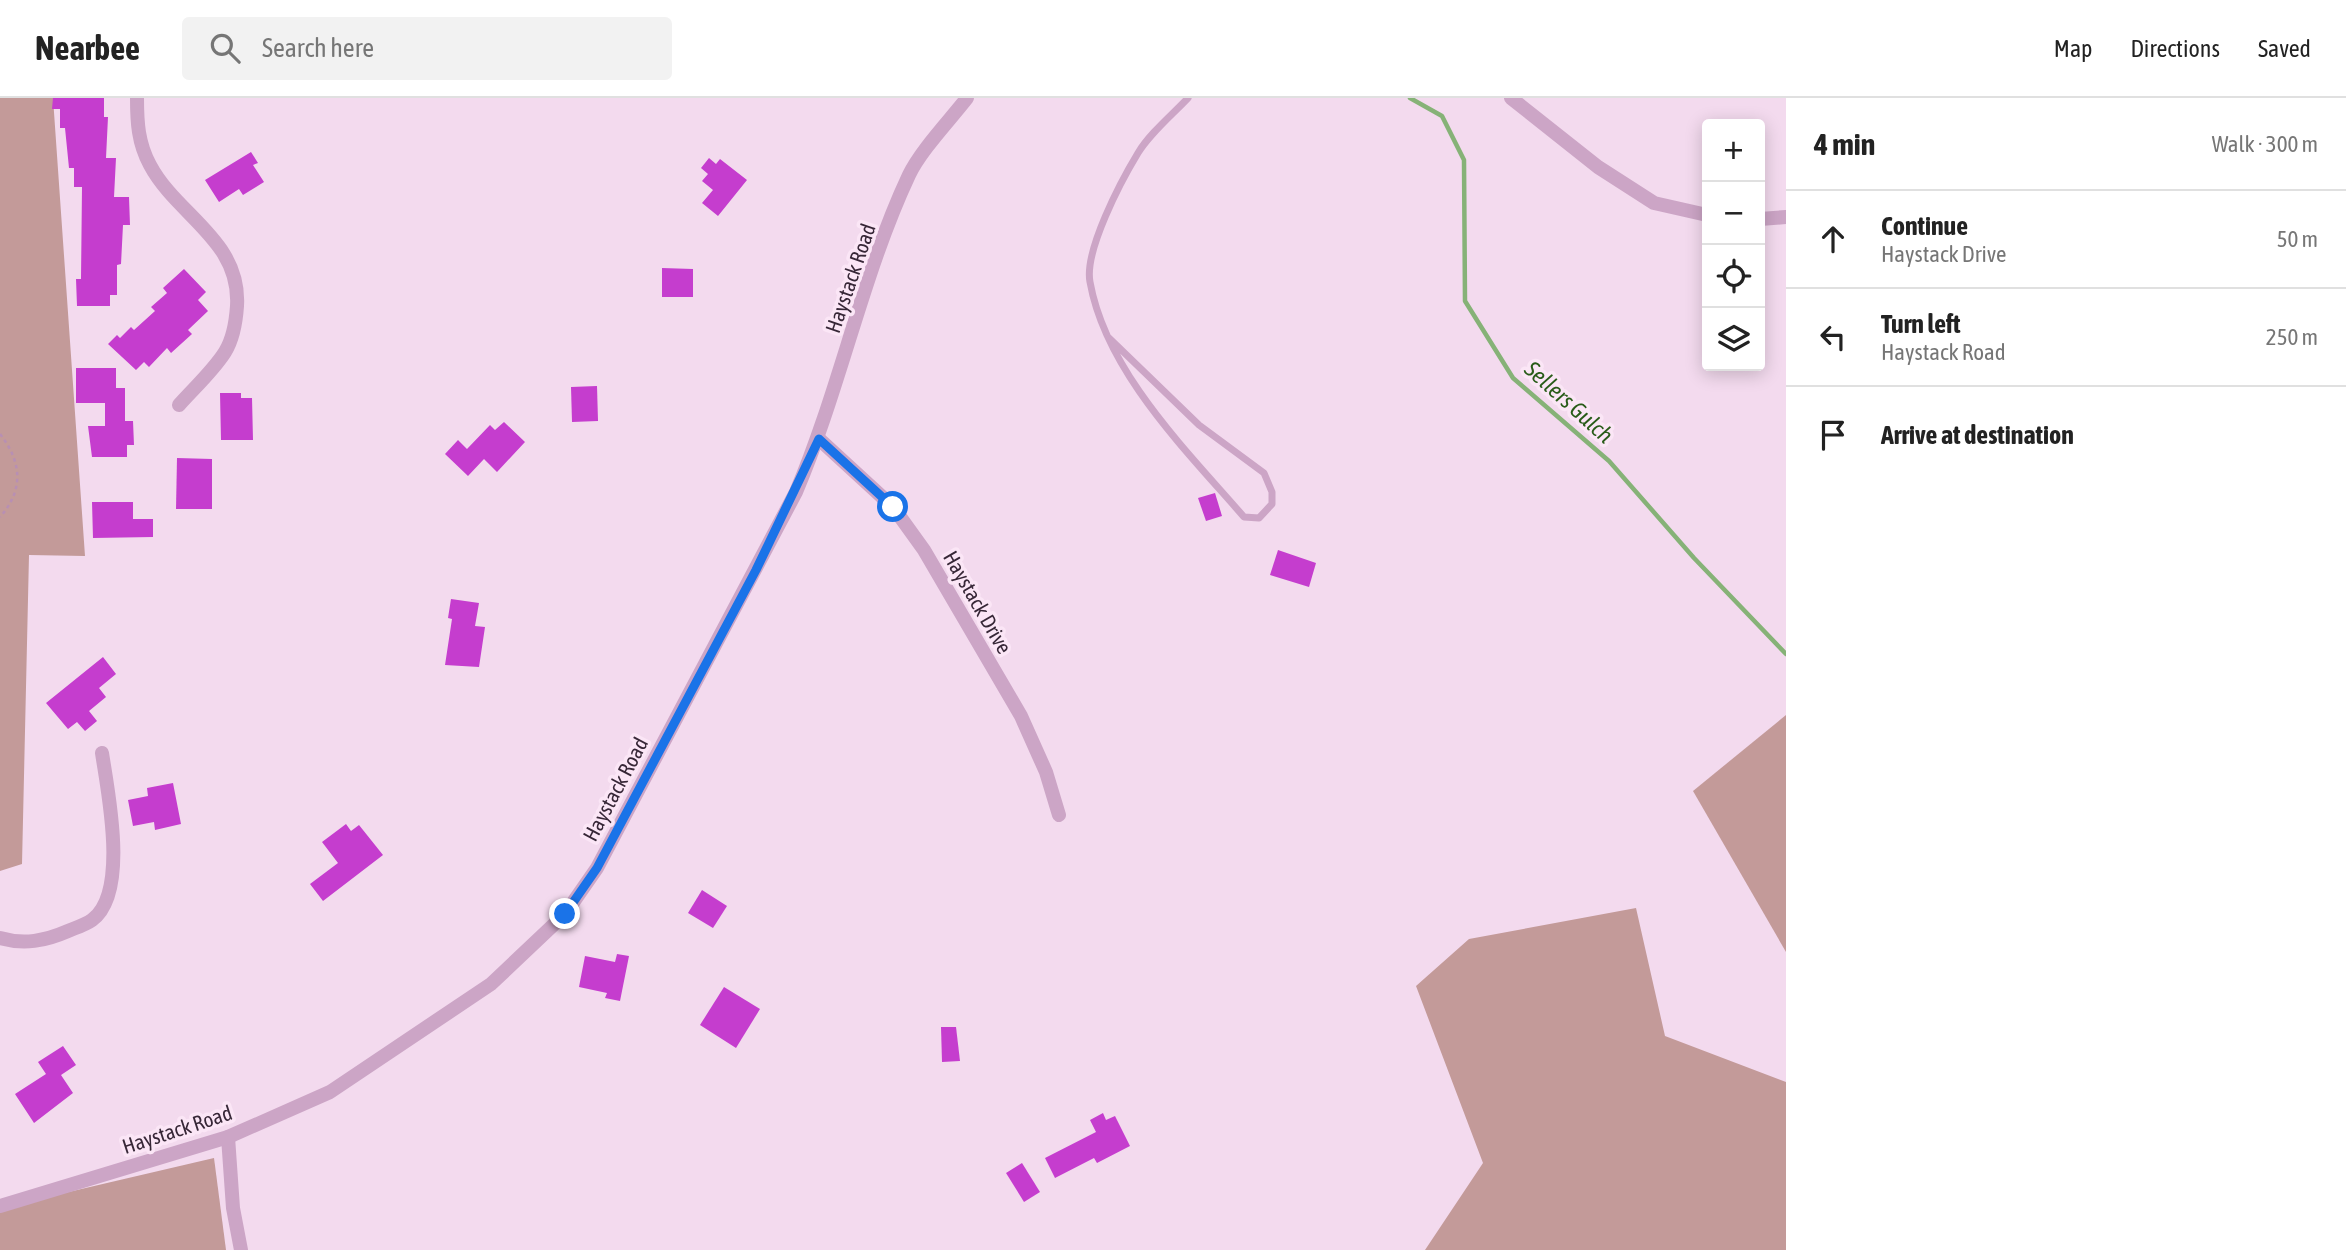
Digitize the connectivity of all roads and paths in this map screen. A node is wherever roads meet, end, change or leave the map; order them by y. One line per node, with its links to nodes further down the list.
1 (137, 98): 9 (street)
2 (967, 98): 11 (street, Haystack Road)
3 (1188, 98): 8 (lane)
4 (1511, 98): 5 (street)
5 (1702, 214)
6 (1786, 217): 7 (street)
7 (1765, 219)
8 (1109, 338): 8 (lane)
9 (180, 405)
10 (0, 434): 12 (path)
11 (819, 439): 14 (street, Haystack Drive); 16 (street, Haystack Road)
12 (0, 517)
13 (102, 753): 15 (street)
14 (1059, 815)
15 (0, 938)
16 (228, 1137): 17 (street, Haystack Road); 18 (street)
17 (0, 1206)
18 (241, 1250)

